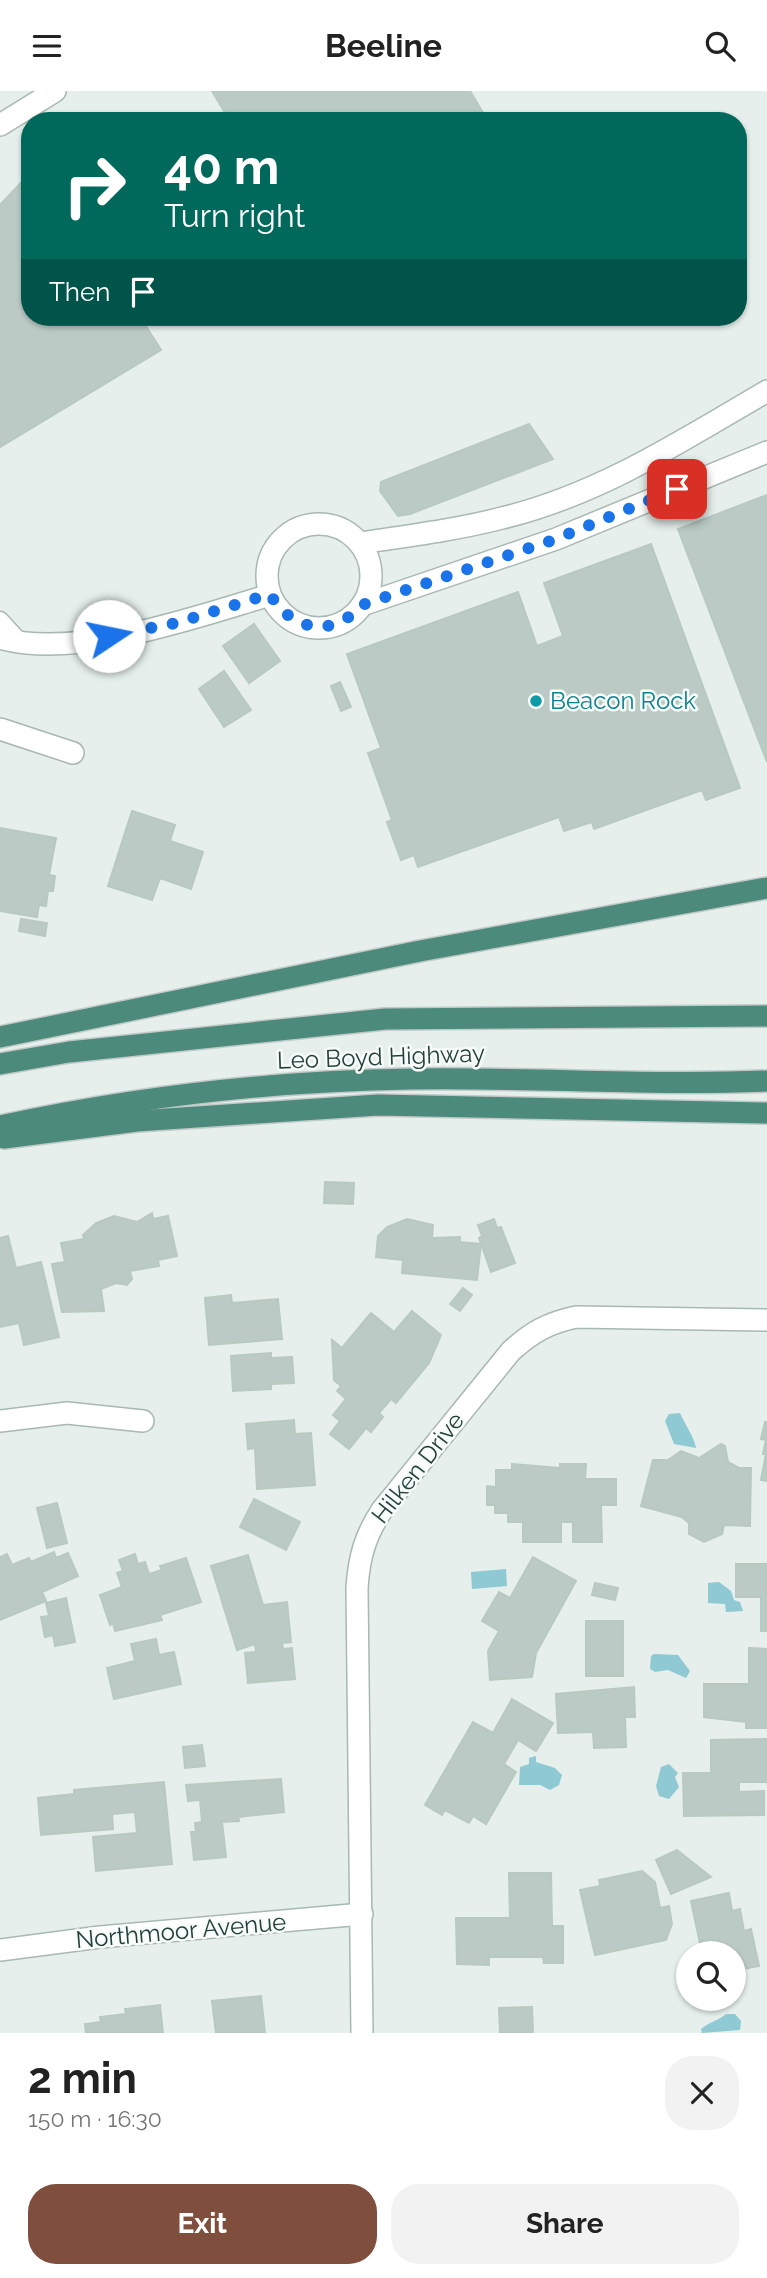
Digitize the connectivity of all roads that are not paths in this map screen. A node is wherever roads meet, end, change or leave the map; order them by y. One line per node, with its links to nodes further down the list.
1 (55, 91): 2 (street)
2 (21, 112)
3 (21, 112): 4 (street)
4 (0, 125)
5 (767, 391): 7 (street)
6 (767, 452): 9 (street)
7 (360, 544): 8 (street); 9 (street)
8 (270, 594): 9 (street); 12 (street)
9 (362, 605)
10 (0, 620): 12 (lane)
11 (0, 638): 12 (street)
12 (22, 644)
13 (0, 729): 14 (street)
14 (72, 753)
15 (767, 888): 17 (highway)
16 (767, 1016): 18 (highway, Leo Boyd Highway)
17 (0, 1037)
18 (0, 1064)
19 (767, 1081): 21 (highway, Leo Boyd Highway)
20 (767, 1113): 22 (highway)
21 (0, 1126)
22 (0, 1139)
23 (767, 1320): 26 (street, Hilken Drive)
24 (0, 1421): 25 (street)
25 (143, 1421)
26 (362, 1914): 27 (street, Northmoor Avenue); 28 (street, Hilken Drive)
27 (0, 1949)
28 (362, 2033)

